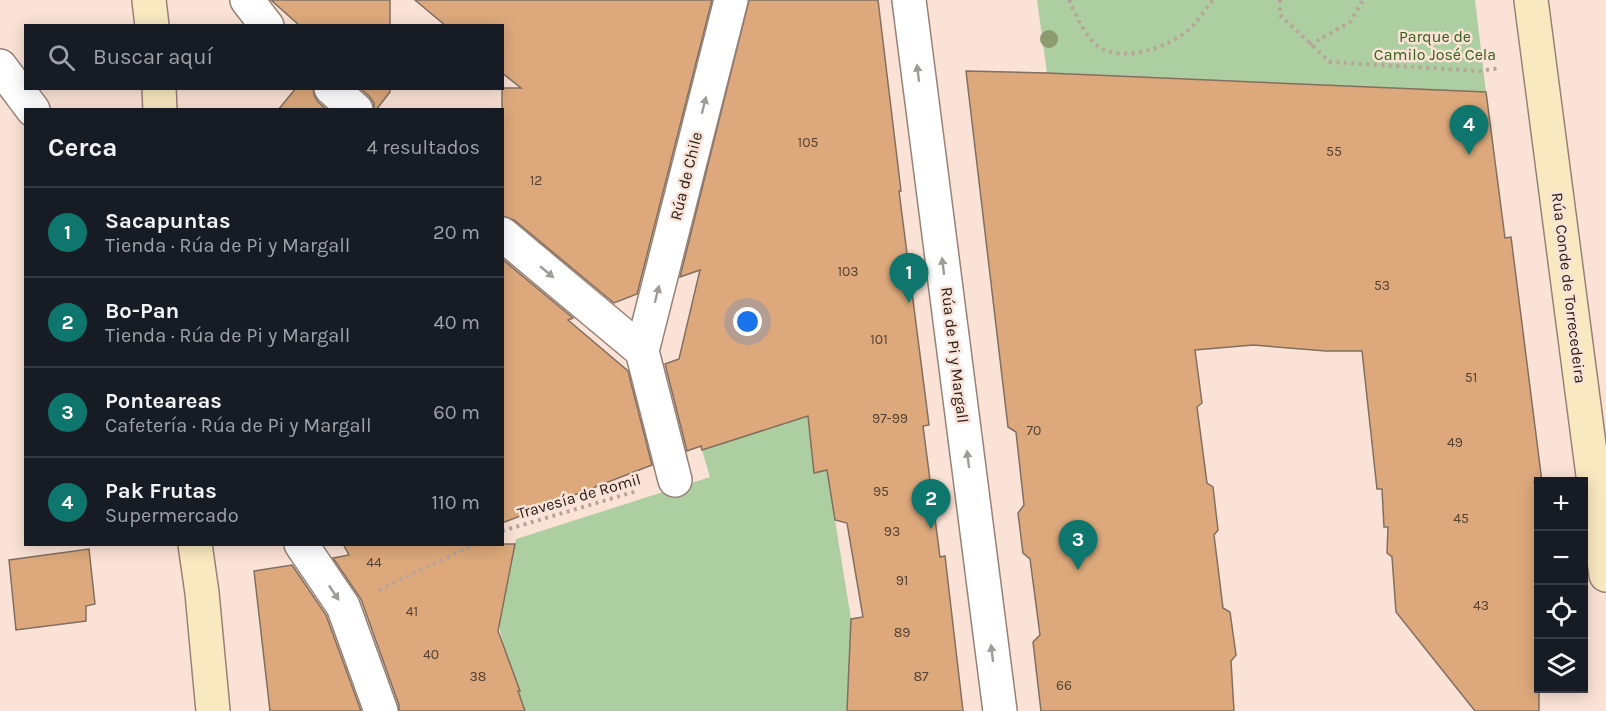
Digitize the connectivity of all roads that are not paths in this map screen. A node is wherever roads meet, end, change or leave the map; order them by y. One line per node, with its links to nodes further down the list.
1 (149, 0): 6 (main road)
2 (247, 0): 7 (street)
3 (731, 0): 15 (street, Rúa de Chile, one-way to 3)
4 (909, 0): 22 (street, Rúa de Pi y Margall, one-way to 4)
5 (1532, 0): 19 (main road, Rúa Conde de Torrecedeira)
6 (152, 24)
7 (265, 24)
8 (0, 66): 11 (street)
9 (159, 90): 12 (main road)
10 (333, 90): 13 (street)
11 (32, 108)
12 (160, 108)
13 (354, 108)
14 (504, 236): 15 (street, one-way to 15)
15 (642, 351): 16 (street, Rúa de Chile)
16 (675, 480)
17 (195, 546): 20 (main road)
18 (302, 546): 21 (street, one-way to 21)
19 (1606, 575)
20 (213, 711)
21 (381, 711)
22 (1000, 711)

